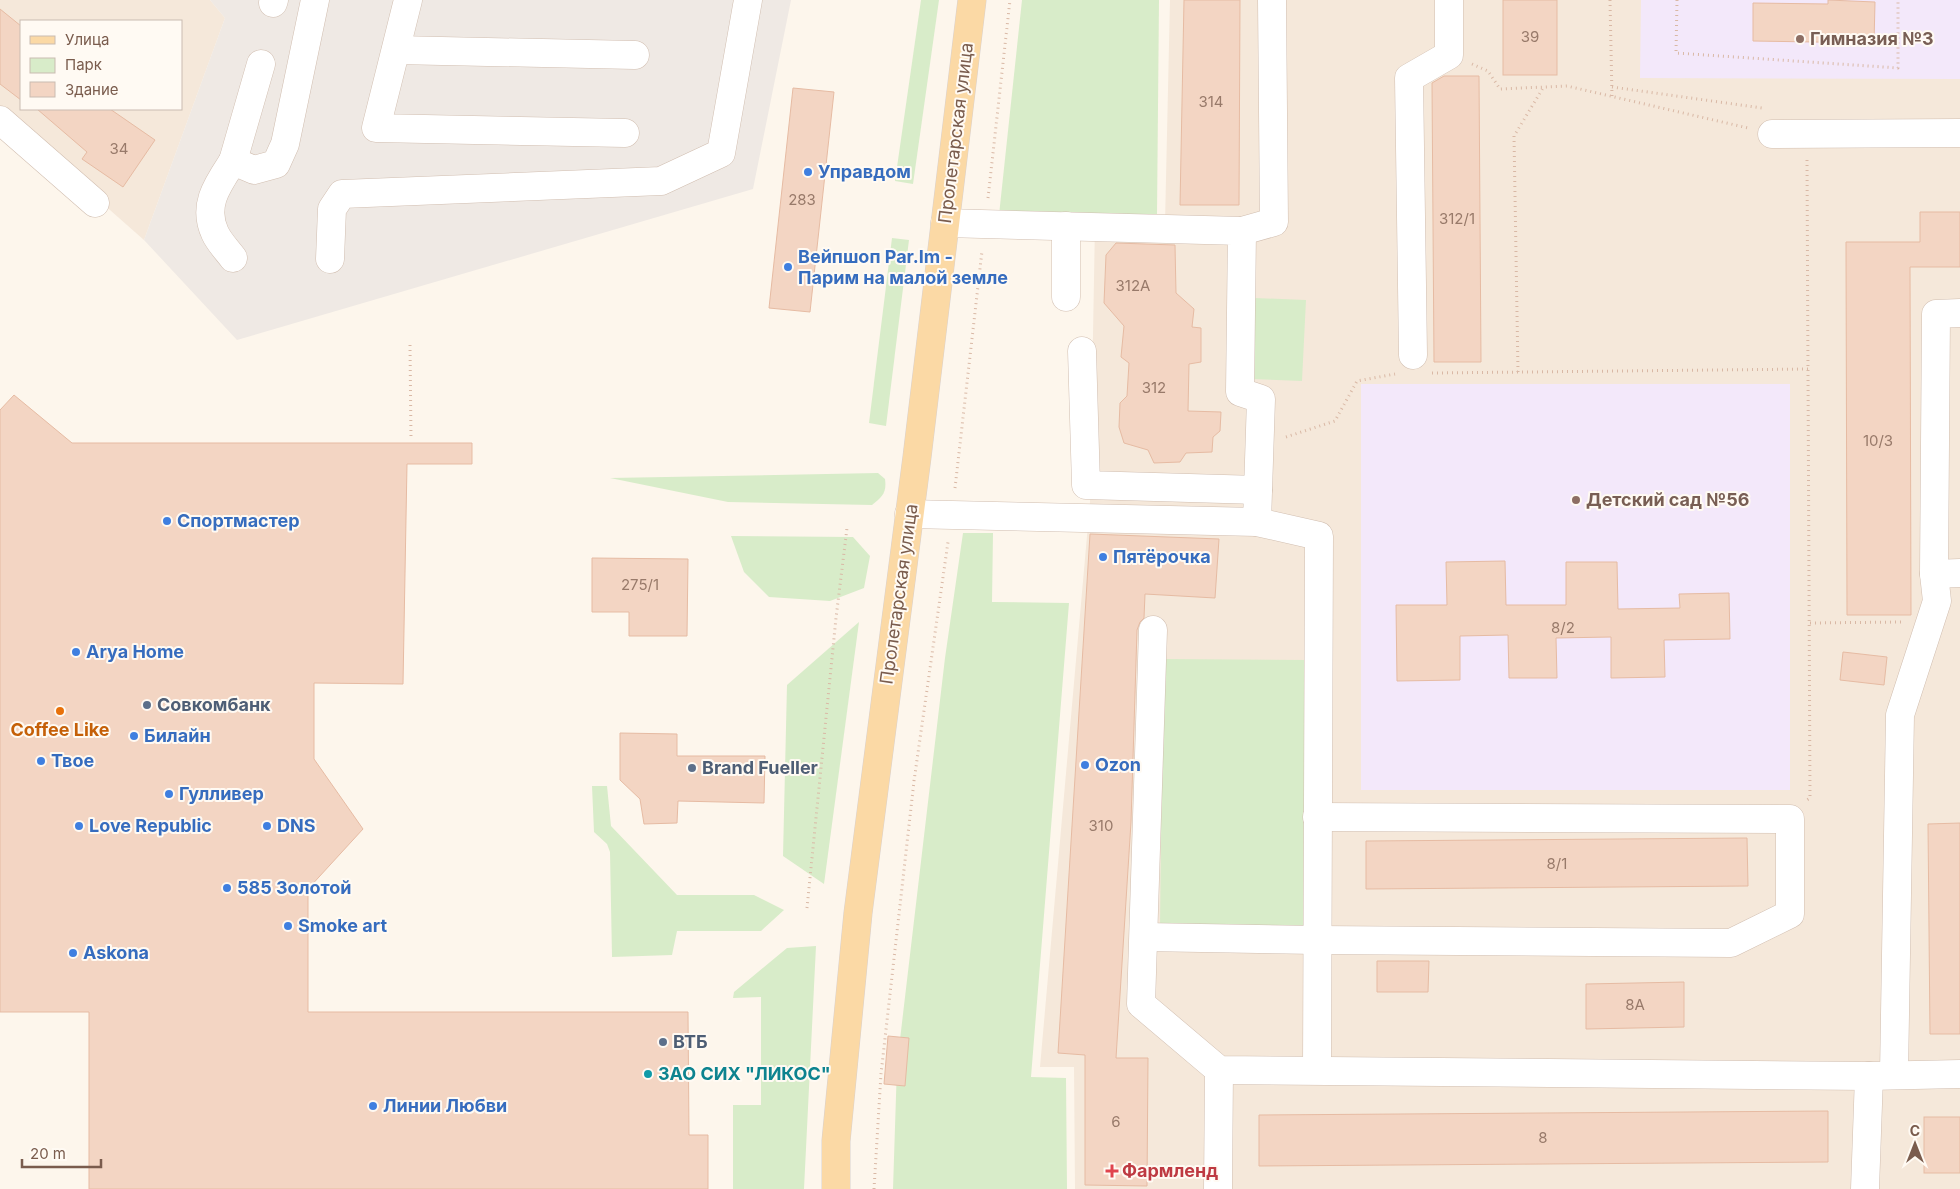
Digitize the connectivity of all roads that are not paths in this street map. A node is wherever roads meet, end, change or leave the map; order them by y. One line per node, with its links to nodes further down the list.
1 (315, 0): 14 (street)
2 (408, 0): 7 (street)
3 (748, 0): 20 (street)
4 (972, 0): 16 (main road, Пролетарская улица)
5 (1272, 0): 18 (street)
6 (1449, 0): 24 (street)
7 (396, 50): 8 (street); 11 (street)
8 (635, 55)
9 (261, 64): 14 (street)
10 (0, 120): 15 (street)
11 (625, 133)
12 (1960, 133): 13 (street)
13 (1772, 134)
14 (233, 161): 19 (street)
15 (95, 203)
16 (945, 223): 17 (street); 26 (main road, Пролетарская улица)
17 (1066, 226): 18 (street); 21 (street)
18 (1242, 231): 25 (street)
19 (233, 258)
20 (330, 259)
21 (1066, 297)
22 (1960, 313): 28 (street)
23 (1082, 351): 25 (street)
24 (1413, 367)
25 (1258, 490): 27 (street)
26 (910, 514): 27 (street); 37 (main road, Пролетарская улица)
27 (1257, 522): 30 (street)
28 (1947, 573): 36 (street)
29 (1153, 630): 31 (street)
30 (1317, 817): 32 (street); 32 (street)
31 (1144, 937): 32 (street); 33 (street)
32 (1317, 940): 34 (street)
33 (1218, 1070): 34 (street); 38 (street)
34 (1316, 1070): 36 (street)
35 (1960, 1074): 36 (street)
36 (1882, 1075): 39 (street)
37 (836, 1189)
38 (1218, 1189)
39 (1865, 1189)

